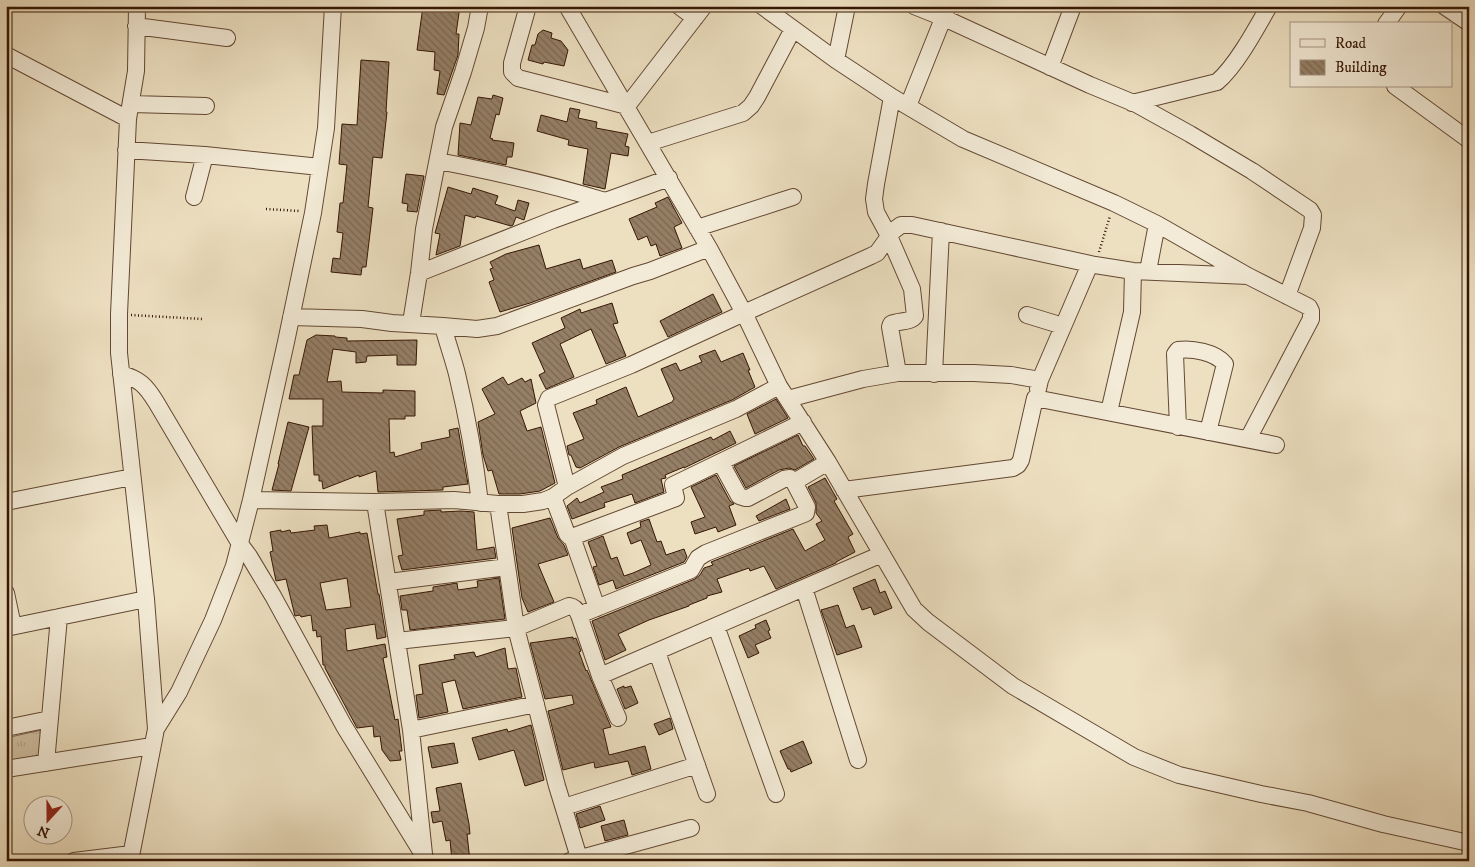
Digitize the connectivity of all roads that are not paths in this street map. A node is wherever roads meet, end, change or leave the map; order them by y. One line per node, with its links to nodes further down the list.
1 (137, 6): 18 (street)
2 (332, 6): 36 (street)
3 (480, 6): 35 (street)
4 (528, 6): 28 (street)
5 (679, 6): 14 (street)
6 (762, 6): 19 (street)
7 (847, 6): 22 (street)
8 (914, 6): 15 (street)
9 (1072, 6): 23 (street)
10 (1269, 6): 26 (street)
11 (1399, 6): 16 (street)
12 (1444, 6): 17 (street)
13 (568, 7): 28 (street)
14 (700, 12): 28 (street)
15 (946, 12): 23 (street); 29 (street)
16 (1387, 22)
17 (1469, 23)
18 (136, 26): 20 (street); 30 (street)
19 (793, 29): 22 (street); 32 (street)
20 (227, 38)
21 (6, 55): 30 (street)
22 (836, 60): 25 (street)
23 (1050, 68): 26 (street)
24 (1399, 88): 31 (street)
25 (892, 97): 29 (street); 44 (street)
26 (1132, 103): 50 (street)
27 (206, 106): 30 (street)
28 (627, 106): 32 (street)
29 (908, 106): 41 (street)
30 (130, 111): 33 (street)
31 (1469, 140)
32 (648, 143): 37 (street)
33 (126, 150): 34 (street); 58 (street)
34 (205, 155): 36 (street); 38 (street)
35 (438, 161): 40 (street); 48 (street)
36 (320, 167): 53 (street)
37 (669, 178): 40 (street); 42 (street)
38 (194, 196)
39 (793, 197): 42 (street)
40 (605, 201): 48 (street)
41 (1157, 224): 47 (street); 49 (street)
42 (697, 228): 45 (street)
43 (941, 231): 44 (street); 46 (street); 59 (street)
44 (889, 236): 51 (street); 57 (street)
45 (709, 248): 51 (street); 55 (street)
46 (1093, 265): 47 (street); 56 (street)
47 (1140, 271): 49 (street); 63 (street)
48 (419, 273): 54 (street)
49 (1248, 276): 50 (street)
50 (1287, 296): 67 (street)
51 (744, 313): 61 (street); 74 (street)
52 (1027, 315): 56 (street)
53 (292, 317): 54 (street); 75 (street)
54 (411, 323): 55 (street)
55 (443, 326): 78 (street)
56 (1063, 326): 60 (street)
57 (898, 373): 59 (street); 61 (street)
58 (121, 374): 71 (street); 81 (street)
59 (934, 374): 60 (street)
60 (1040, 380): 62 (street)
61 (784, 392): 64 (street); 74 (street)
62 (1035, 398): 63 (street); 73 (street)
63 (1109, 412): 65 (street)
64 (803, 422): 69 (street); 70 (street)
65 (1178, 427): 66 (street); 66 (street)
66 (1208, 432): 67 (street)
67 (1248, 439): 68 (street)
68 (1276, 445)
69 (828, 462): 72 (street); 73 (street)
70 (721, 463): 72 (street); 80 (street)
71 (132, 477): 76 (street); 87 (street)
72 (794, 482): 88 (street)
73 (844, 490): 82 (street)
74 (560, 492): 79 (street); 80 (street)
75 (251, 500): 77 (street); 81 (street)
76 (6, 502)
77 (376, 502): 78 (street); 84 (street)
78 (480, 502): 79 (street)
79 (498, 504): 83 (street)
80 (572, 536): 88 (street)
81 (240, 544): 101 (street); 114 (street)
82 (882, 554): 85 (street); 112 (street)
83 (507, 567): 84 (street); 93 (street)
84 (389, 582): 94 (street)
85 (804, 588): 91 (street); 104 (street)
86 (6, 593): 92 (street)
87 (146, 599): 90 (street); 101 (street)
88 (597, 608): 89 (street)
89 (579, 615): 93 (street); 96 (street)
90 (59, 617): 92 (street); 98 (street)
91 (716, 626): 95 (street); 109 (street)
92 (10, 627)
93 (516, 628): 94 (street); 97 (street)
94 (396, 641): 102 (street)
95 (657, 652): 96 (street); 106 (street)
96 (600, 676): 99 (street)
97 (536, 704): 102 (street); 110 (street)
98 (50, 718): 100 (street); 105 (street)
99 (618, 718)
100 (6, 728)
101 (156, 729): 103 (street)
102 (411, 730): 114 (street)
103 (152, 746): 105 (street); 113 (street)
104 (858, 760)
105 (46, 763): 107 (street)
106 (697, 765): 108 (street); 110 (street)
107 (6, 769)
108 (707, 794)
109 (776, 794)
110 (564, 807): 115 (street)
111 (690, 828): 115 (street)
112 (1469, 843)
113 (130, 858): 116 (street)
114 (426, 859)
115 (577, 860)
116 (74, 861)

